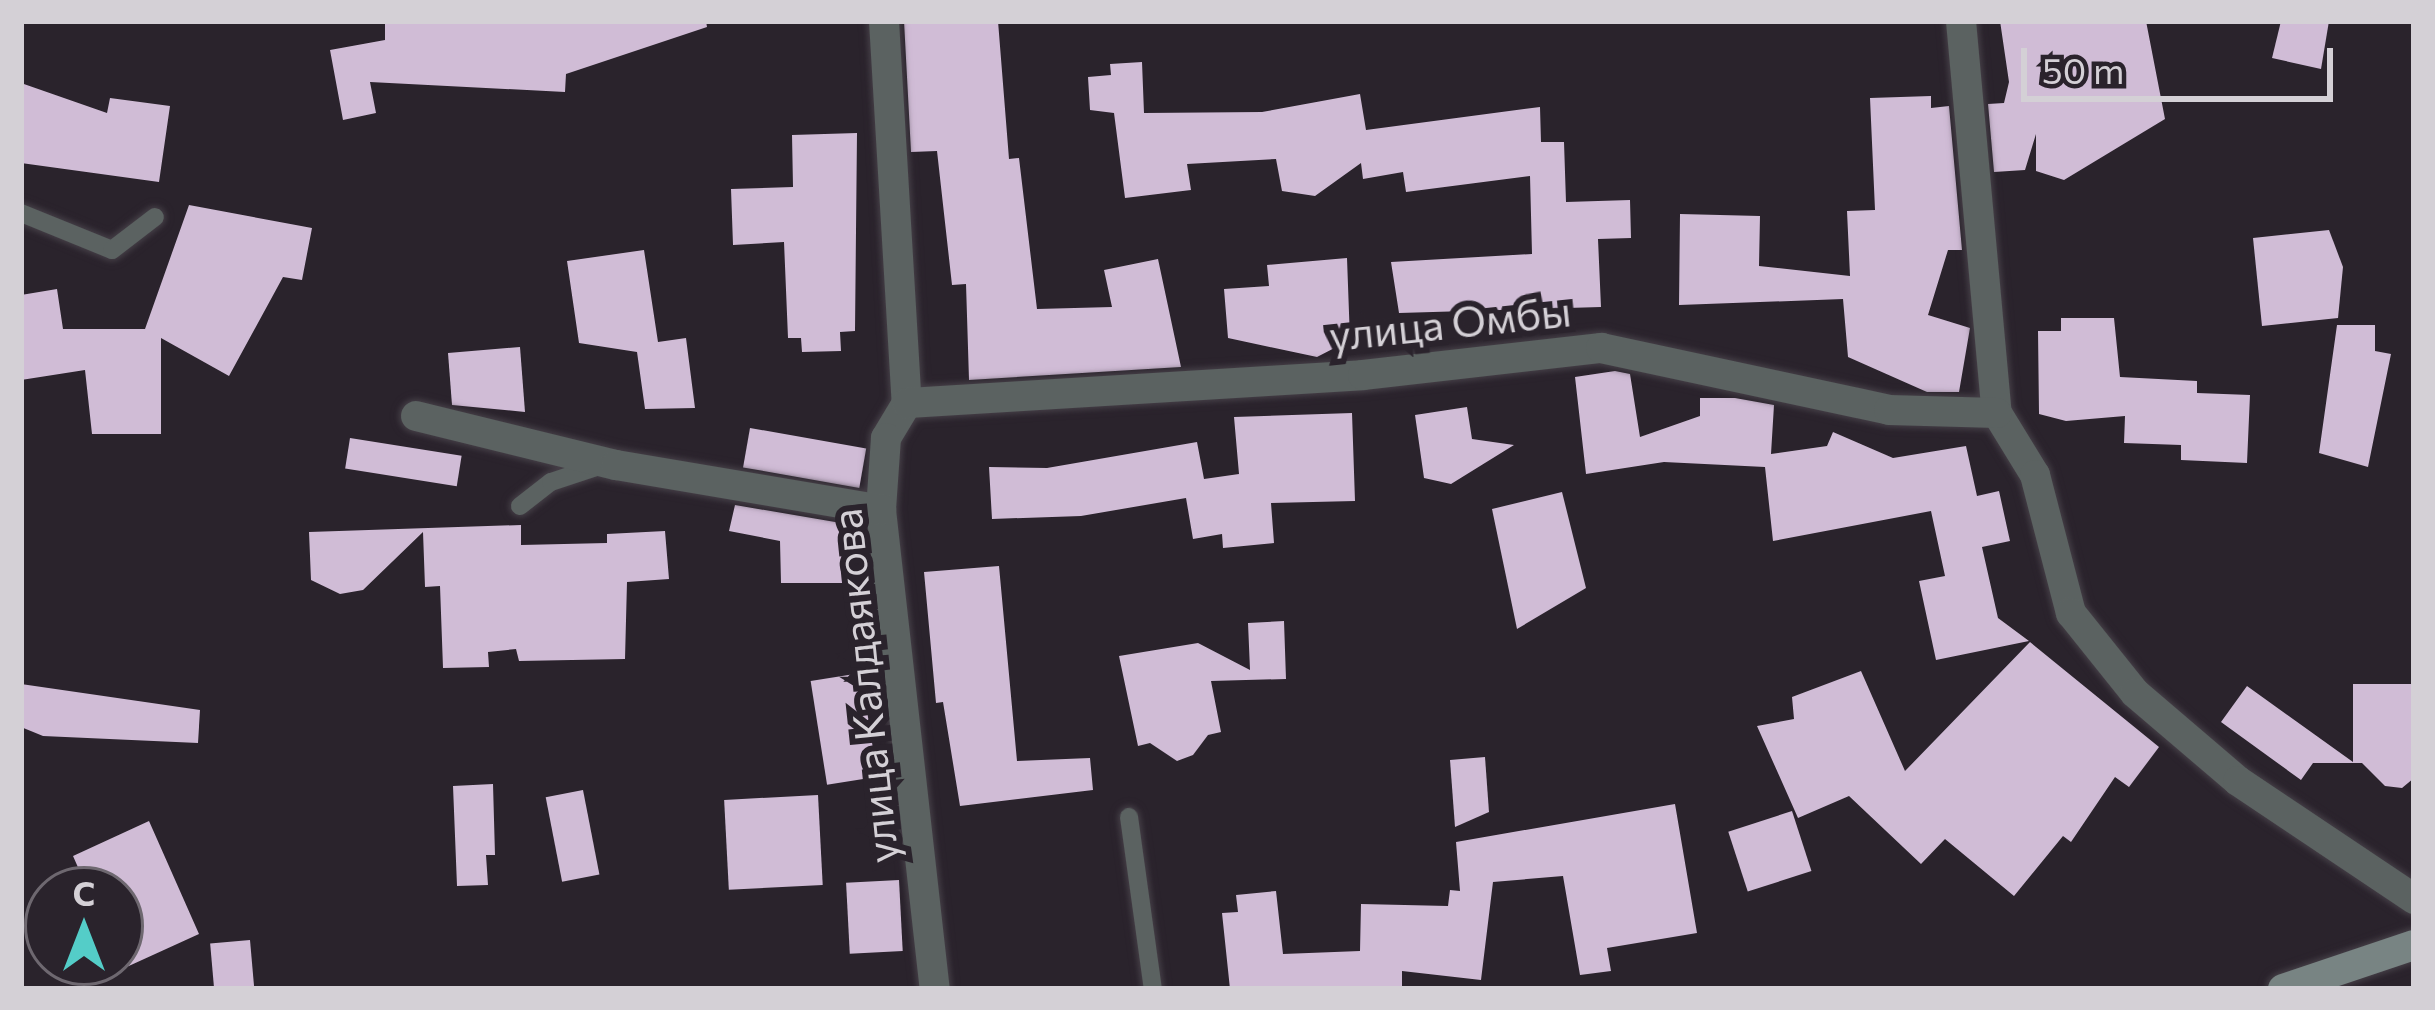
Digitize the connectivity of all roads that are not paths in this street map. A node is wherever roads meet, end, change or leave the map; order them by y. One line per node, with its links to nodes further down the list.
1 (884, 21): 5 (street, улица Калдаякова)
2 (1961, 21): 6 (street)
3 (21, 213): 4 (lane)
4 (154, 217)
5 (908, 403): 6 (street, улица Омбы); 10 (street, улица Калдаякова)
6 (1996, 413): 12 (street)
7 (416, 416): 8 (street)
8 (616, 465): 9 (lane); 10 (street)
9 (520, 506)
10 (880, 510): 14 (street, улица Калдаякова)
11 (1129, 817): 15 (lane)
12 (2414, 899)
13 (2414, 945): 16 (street)
14 (934, 989)
15 (1153, 989)
16 (2283, 989)

